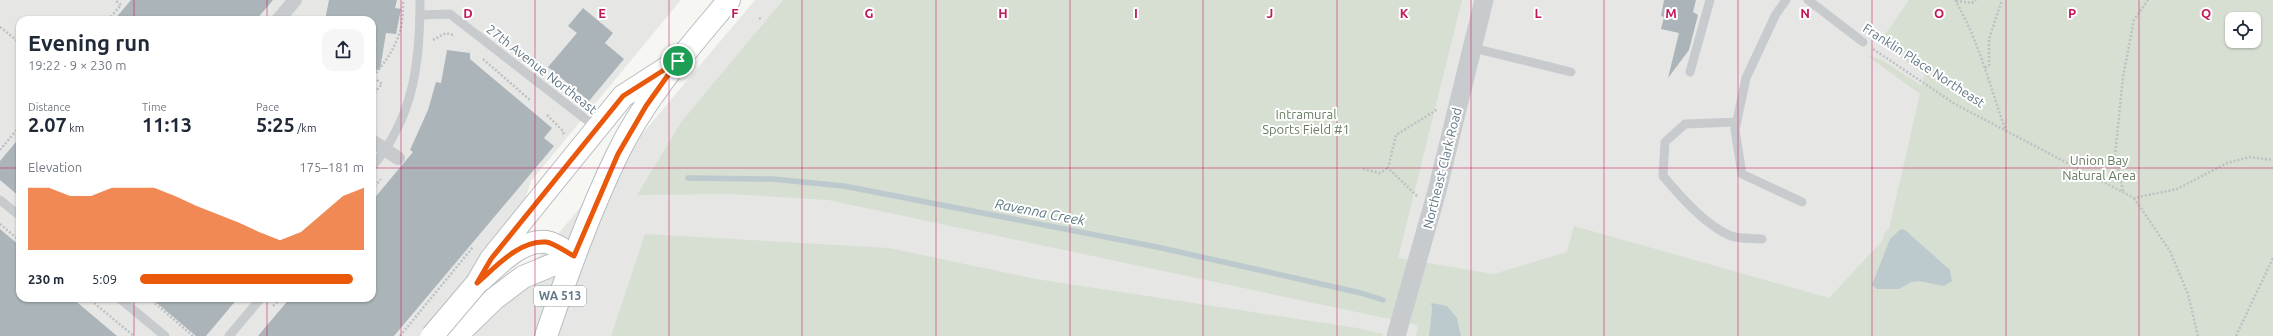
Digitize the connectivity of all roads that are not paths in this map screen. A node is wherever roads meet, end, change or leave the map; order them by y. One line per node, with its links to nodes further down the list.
1 (295, 0): 9 (street)
2 (420, 0): 8 (lane)
3 (729, 0): 12 (main road, WA 513)
4 (1484, 0): 11 (street, Northeast Clark Road)
5 (1710, 0): 14 (lane)
6 (1786, 0): 15 (lane)
7 (1808, 0): 10 (lane, Franklin Place Northeast)
8 (420, 15): 16 (lane, 27th Avenue Northeast); 18 (lane)
9 (281, 16)
10 (1863, 42)
11 (1473, 48): 13 (lane); 29 (street, Northeast Clark Road)
12 (678, 61): 16 (main road); 25 (main road, WA 513)
13 (1571, 72)
14 (1690, 72)
15 (1736, 122): 22 (lane); 24 (lane)
16 (597, 128): 26 (main road)
17 (376, 144): 18 (street)
18 (386, 150): 19 (street); 20 (lane)
19 (398, 158)
20 (376, 162)
21 (0, 200): 23 (lane)
22 (1802, 202)
23 (16, 213)
24 (1762, 240)
25 (574, 256): 26 (main road); 33 (main road); 34 (main road, WA 513)
26 (477, 283): 32 (main road, bridge)
27 (124, 302): 30 (lane)
28 (259, 302): 31 (lane)
29 (1396, 335)
30 (165, 336)
31 (229, 336)
32 (432, 336)
33 (456, 336)
34 (546, 336)

